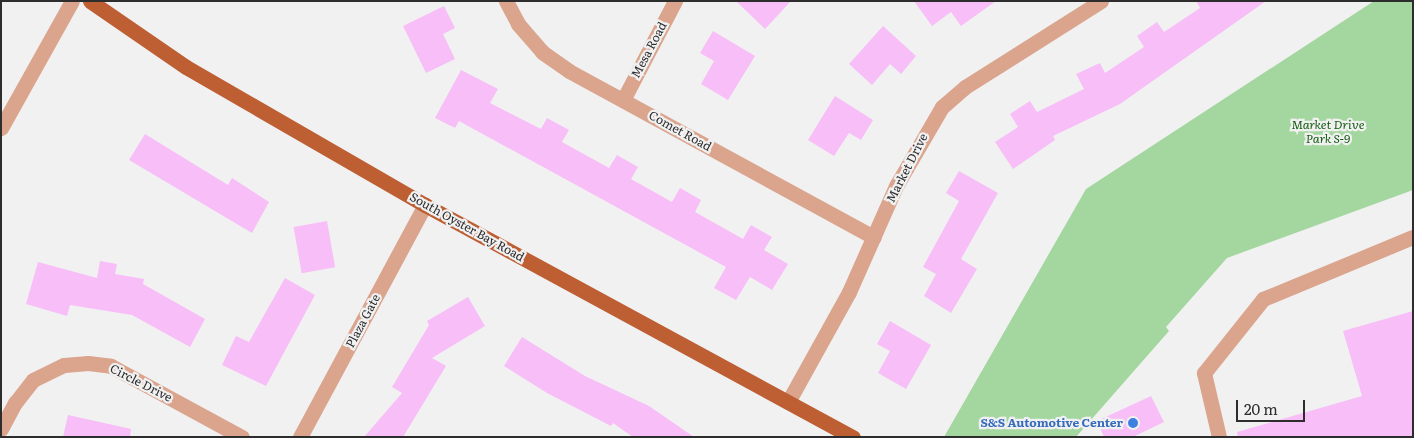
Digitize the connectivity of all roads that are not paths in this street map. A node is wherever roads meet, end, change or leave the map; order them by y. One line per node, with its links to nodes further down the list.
1 (72, 1): 7 (street)
2 (90, 1): 8 (main road, South Oyster Bay Road)
3 (506, 1): 6 (street, Comet Road)
4 (675, 1): 6 (street, Mesa Road)
5 (1101, 1): 9 (street, Market Drive)
6 (623, 100): 9 (street, Comet Road)
7 (1, 128)
8 (425, 205): 11 (main road, South Oyster Bay Road); 14 (street, Plaza Gate)
9 (874, 237): 11 (street, Market Drive)
10 (1413, 237): 16 (street)
11 (788, 402): 15 (main road, South Oyster Bay Road)
12 (1, 429): 13 (street, Circle Drive)
13 (242, 437)
14 (300, 437)
15 (853, 437)
16 (1219, 437)

